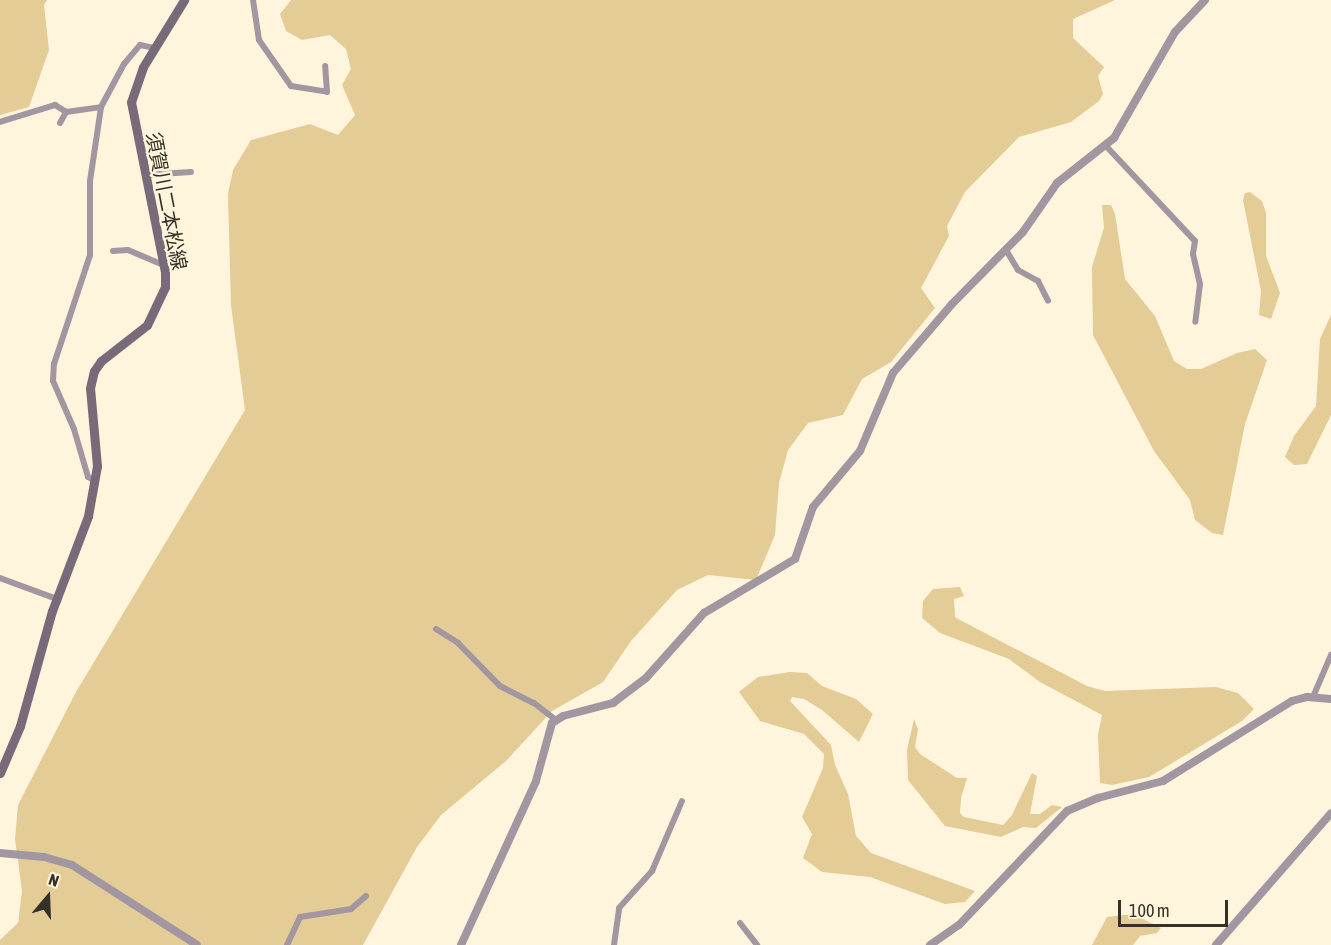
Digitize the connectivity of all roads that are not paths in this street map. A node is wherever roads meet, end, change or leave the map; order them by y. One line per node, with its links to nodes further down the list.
1 (184, 0): 4 (main road, 須賀川二本松線)
2 (253, 0): 5 (street)
3 (1205, 0): 10 (street)
4 (154, 48): 6 (street); 12 (main road, 須賀川二本松線)
5 (325, 66)
6 (101, 107): 7 (street); 18 (street)
7 (66, 112): 8 (street); 9 (street)
8 (0, 122)
9 (60, 123)
10 (1106, 146): 14 (street); 17 (street)
11 (191, 172): 12 (street)
12 (145, 176): 15 (main road, 須賀川二本松線)
13 (113, 250): 15 (street)
14 (1006, 250): 16 (street); 25 (street)
15 (164, 265): 18 (main road, 須賀川二本松線)
16 (1048, 301)
17 (1195, 322)
18 (95, 481): 20 (main road, 須賀川二本松線)
19 (0, 578): 20 (street)
20 (57, 599): 26 (main road, 須賀川二本松線)
21 (436, 629): 25 (street)
22 (1331, 655): 23 (street)
23 (1313, 697): 24 (street); 37 (street)
24 (1331, 699)
25 (555, 720): 34 (street)
26 (0, 773)
27 (682, 801): 35 (street)
28 (1331, 813): 38 (street)
29 (0, 853): 32 (street)
30 (366, 896): 33 (street)
31 (740, 923): 36 (street)
32 (197, 945)
33 (287, 945)
34 (461, 945)
35 (614, 945)
36 (757, 945)
37 (930, 945)
38 (1216, 945)

